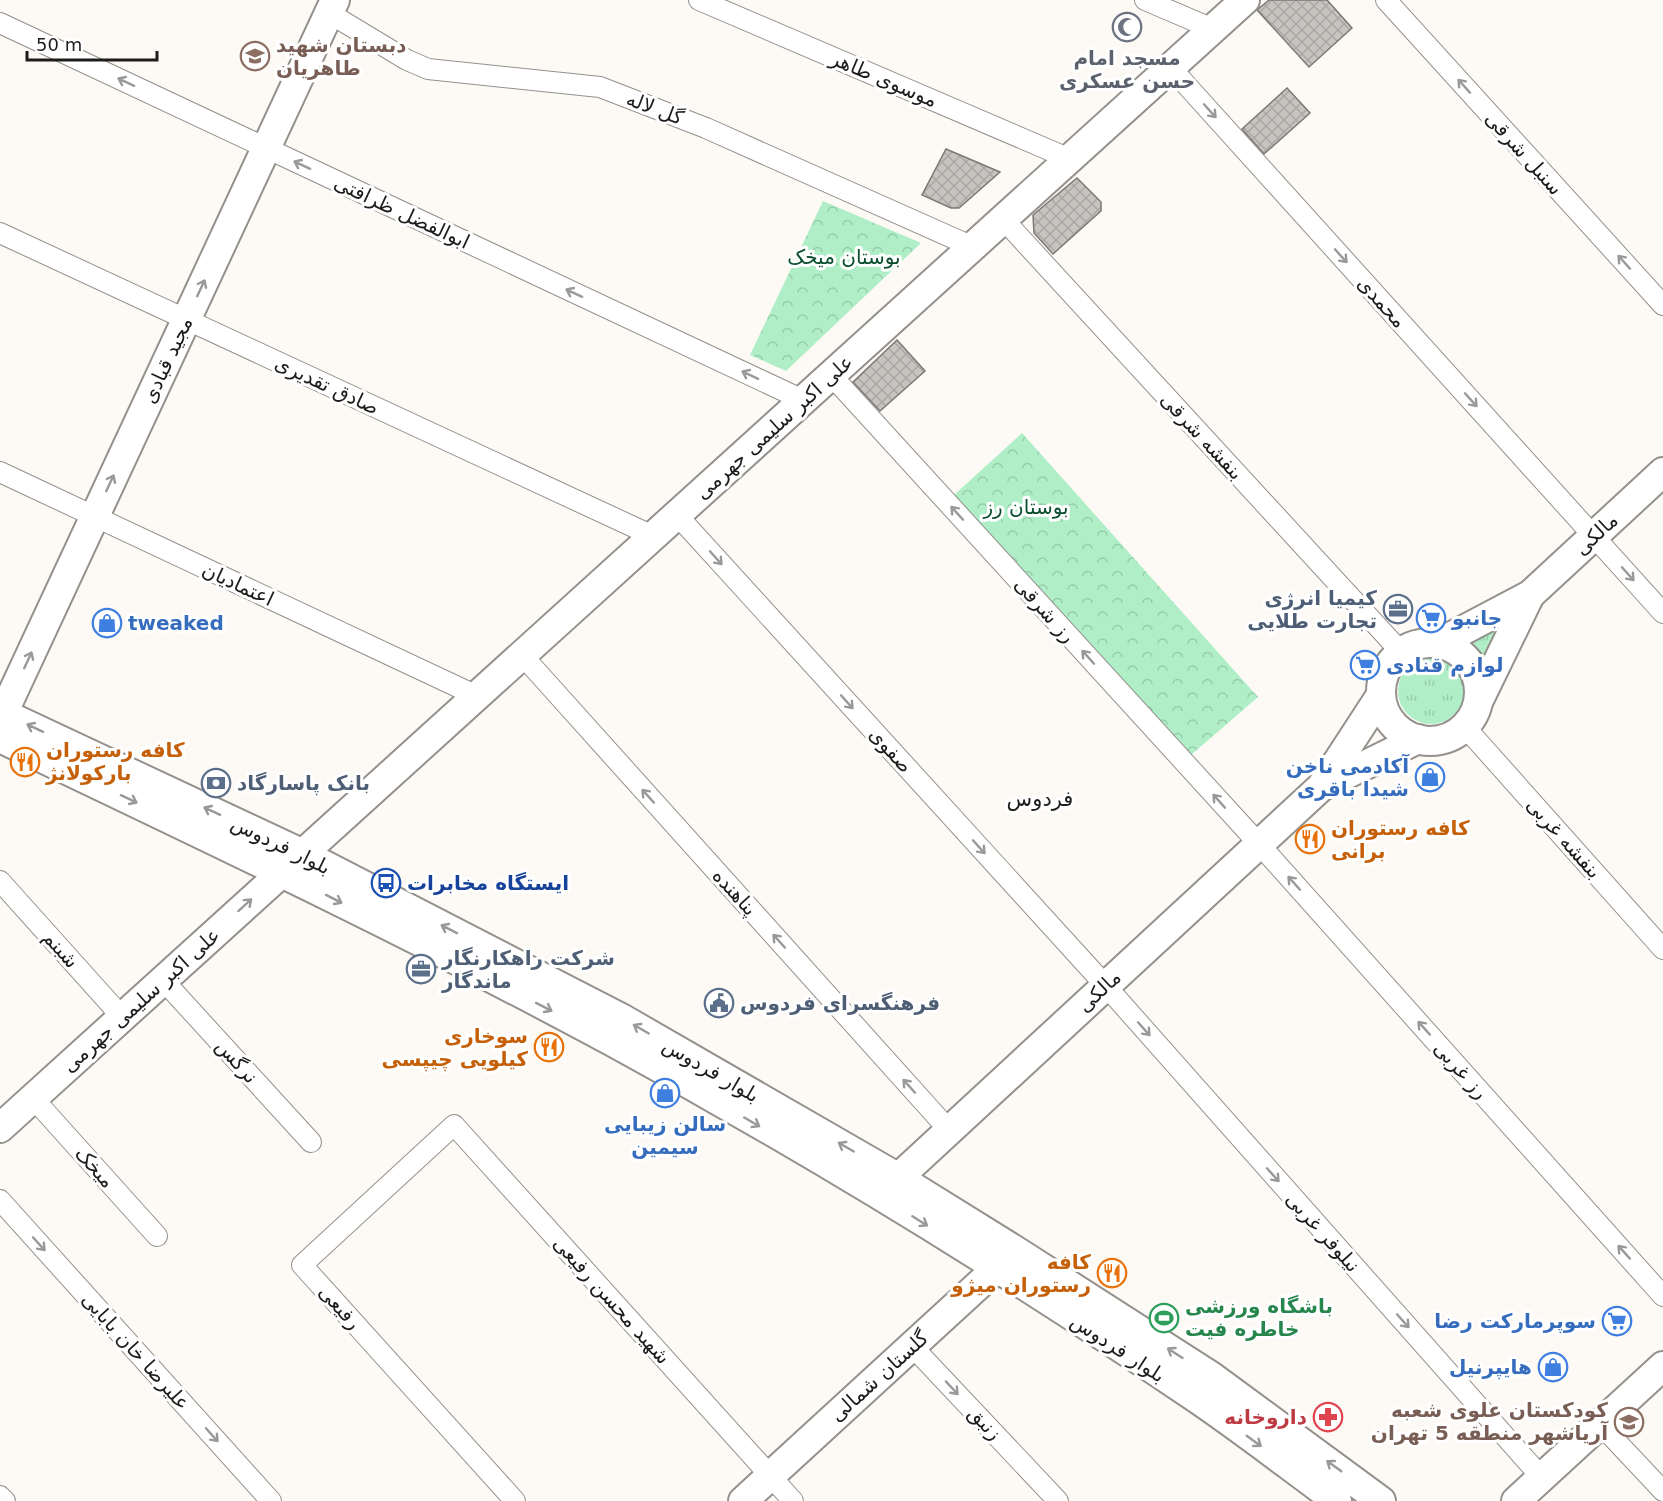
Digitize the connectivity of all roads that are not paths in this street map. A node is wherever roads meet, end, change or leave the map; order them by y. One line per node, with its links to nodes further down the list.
1 (699, 0): 10 (street, موسوی طاهر)
2 (1144, 0): 7 (street)
3 (1245, 0): 7 (street, علی اکبر سلیمی جهرمی)
4 (1386, 0): 14 (street, سنبل شرقی, one-way to 4)
5 (332, 6): 9 (street, مجید قبادی); 13 (street, گل لاله)
6 (0, 23): 9 (street, ابوالفضل ظرافتی, one-way to 6)
7 (1213, 29): 8 (street, علی اکبر سلیمی جهرمی)
8 (1170, 68): 10 (street, علی اکبر سلیمی جهرمی); 22 (street, محمدی, one-way to 22)
9 (266, 148): 15 (street, مجید قبادی, one-way to 9); 17 (street, ابوالفضل ظرافتی, one-way to 9)
10 (1070, 159): 11 (street, علی اکبر سلیمی جهرمی)
11 (1003, 219): 13 (street, علی اکبر سلیمی جهرمی); 27 (street, بنفشه شرقی)
12 (0, 233): 15 (street, صادق تقدیری)
13 (972, 247): 16 (street, علی اکبر سلیمی جهرمی)
14 (1663, 305)
15 (186, 320): 21 (street, مجید قبادی, one-way to 15); 23 (street, صادق تقدیری)
16 (831, 375): 17 (street, علی اکبر سلیمی جهرمی); 36 (street, رز شرقی, one-way to 16)
17 (803, 400): 20 (street, علی اکبر سلیمی جهرمی)
18 (0, 472): 21 (street, اعتمادیان)
19 (1663, 472): 22 (street, مالکی)
20 (677, 515): 23 (street, علی اکبر سلیمی جهرمی); 42 (street, صفوی, one-way to 42)
21 (95, 517): 30 (street, اعتمادیان); 32 (street, مجید قبادی, one-way to 21)
22 (1594, 536): 24 (street, مالکی); 25 (street, محمدی, one-way to 25)
23 (653, 537): 28 (street, علی اکبر سلیمی جهرمی)
24 (1530, 595): 26 (street, مالکی); 31 (street, مالکی)
25 (1663, 613)
26 (1439, 644): 27 (street); 31 (street)
27 (1401, 652): 29 (street)
28 (522, 655): 30 (street, علی اکبر سلیمی جهرمی); 47 (street, پناهنده, one-way to 28)
29 (1382, 695): 34 (street); 35 (street, مالکی)
30 (477, 696): 37 (street, علی اکبر سلیمی جهرمی)
31 (1479, 700): 33 (street)
32 (1, 721): 37 (street, بلوار فردوس, one-way to 32); 38 (street, بلوار فردوس, one-way to 38)
33 (1465, 727): 34 (street); 40 (street, بنفشه غربی)
34 (1418, 739): 35 (street, مالکی)
35 (1321, 787): 36 (street, مالکی)
36 (1259, 844): 42 (street, مالکی); 53 (street, رز غربی, one-way to 36)
37 (303, 854): 38 (street, علی اکبر سلیمی جهرمی); 49 (street, بلوار فردوس, one-way to 37)
38 (282, 872): 41 (street, علی اکبر سلیمی جهرمی, one-way to 38); 49 (street, بلوار فردوس, one-way to 49)
39 (0, 881): 43 (street, شبنم)
40 (1663, 950)
41 (163, 980): 43 (street, علی اکبر سلیمی جهرمی); 48 (street, نرگس)
42 (1105, 986): 47 (street, مالکی); 58 (street, نیلوفر غربی, one-way to 58)
43 (122, 1017): 44 (street, علی اکبر سلیمی جهرمی)
44 (33, 1098): 46 (street, علی اکبر سلیمی جهرمی); 51 (street, میخک)
45 (454, 1125): 57 (street, شهید محسن رفیعی); 63 (street, رفیعی)
46 (0, 1128)
47 (948, 1129): 49 (street, مالکی)
48 (311, 1142)
49 (888, 1186): 52 (street, بلوار فردوس)
50 (0, 1200): 62 (street, علیرضا خان بابایی, one-way to 62)
51 (157, 1236)
52 (1005, 1259): 54 (street, گلستان شمالی); 67 (street, بلوار فردوس, one-way to 67); 68 (street, بلوار فردوس, one-way to 52)
53 (1663, 1296)
54 (912, 1345): 57 (street, گلستان شمالی); 66 (street, زنبق, one-way to 66)
55 (1663, 1366): 56 (street)
56 (1600, 1424): 58 (street); 59 (street)
57 (770, 1476): 64 (street, گلستان شمالی); 65 (street, شهید محسن رفیعی)
58 (1542, 1478): 69 (street)
59 (1663, 1491)
60 (0, 1496): 61 (street)
61 (5, 1501)
62 (271, 1501)
63 (515, 1501)
64 (743, 1501)
65 (793, 1501)
66 (1058, 1501)
67 (1337, 1501)
68 (1381, 1501)
69 (1516, 1501)

